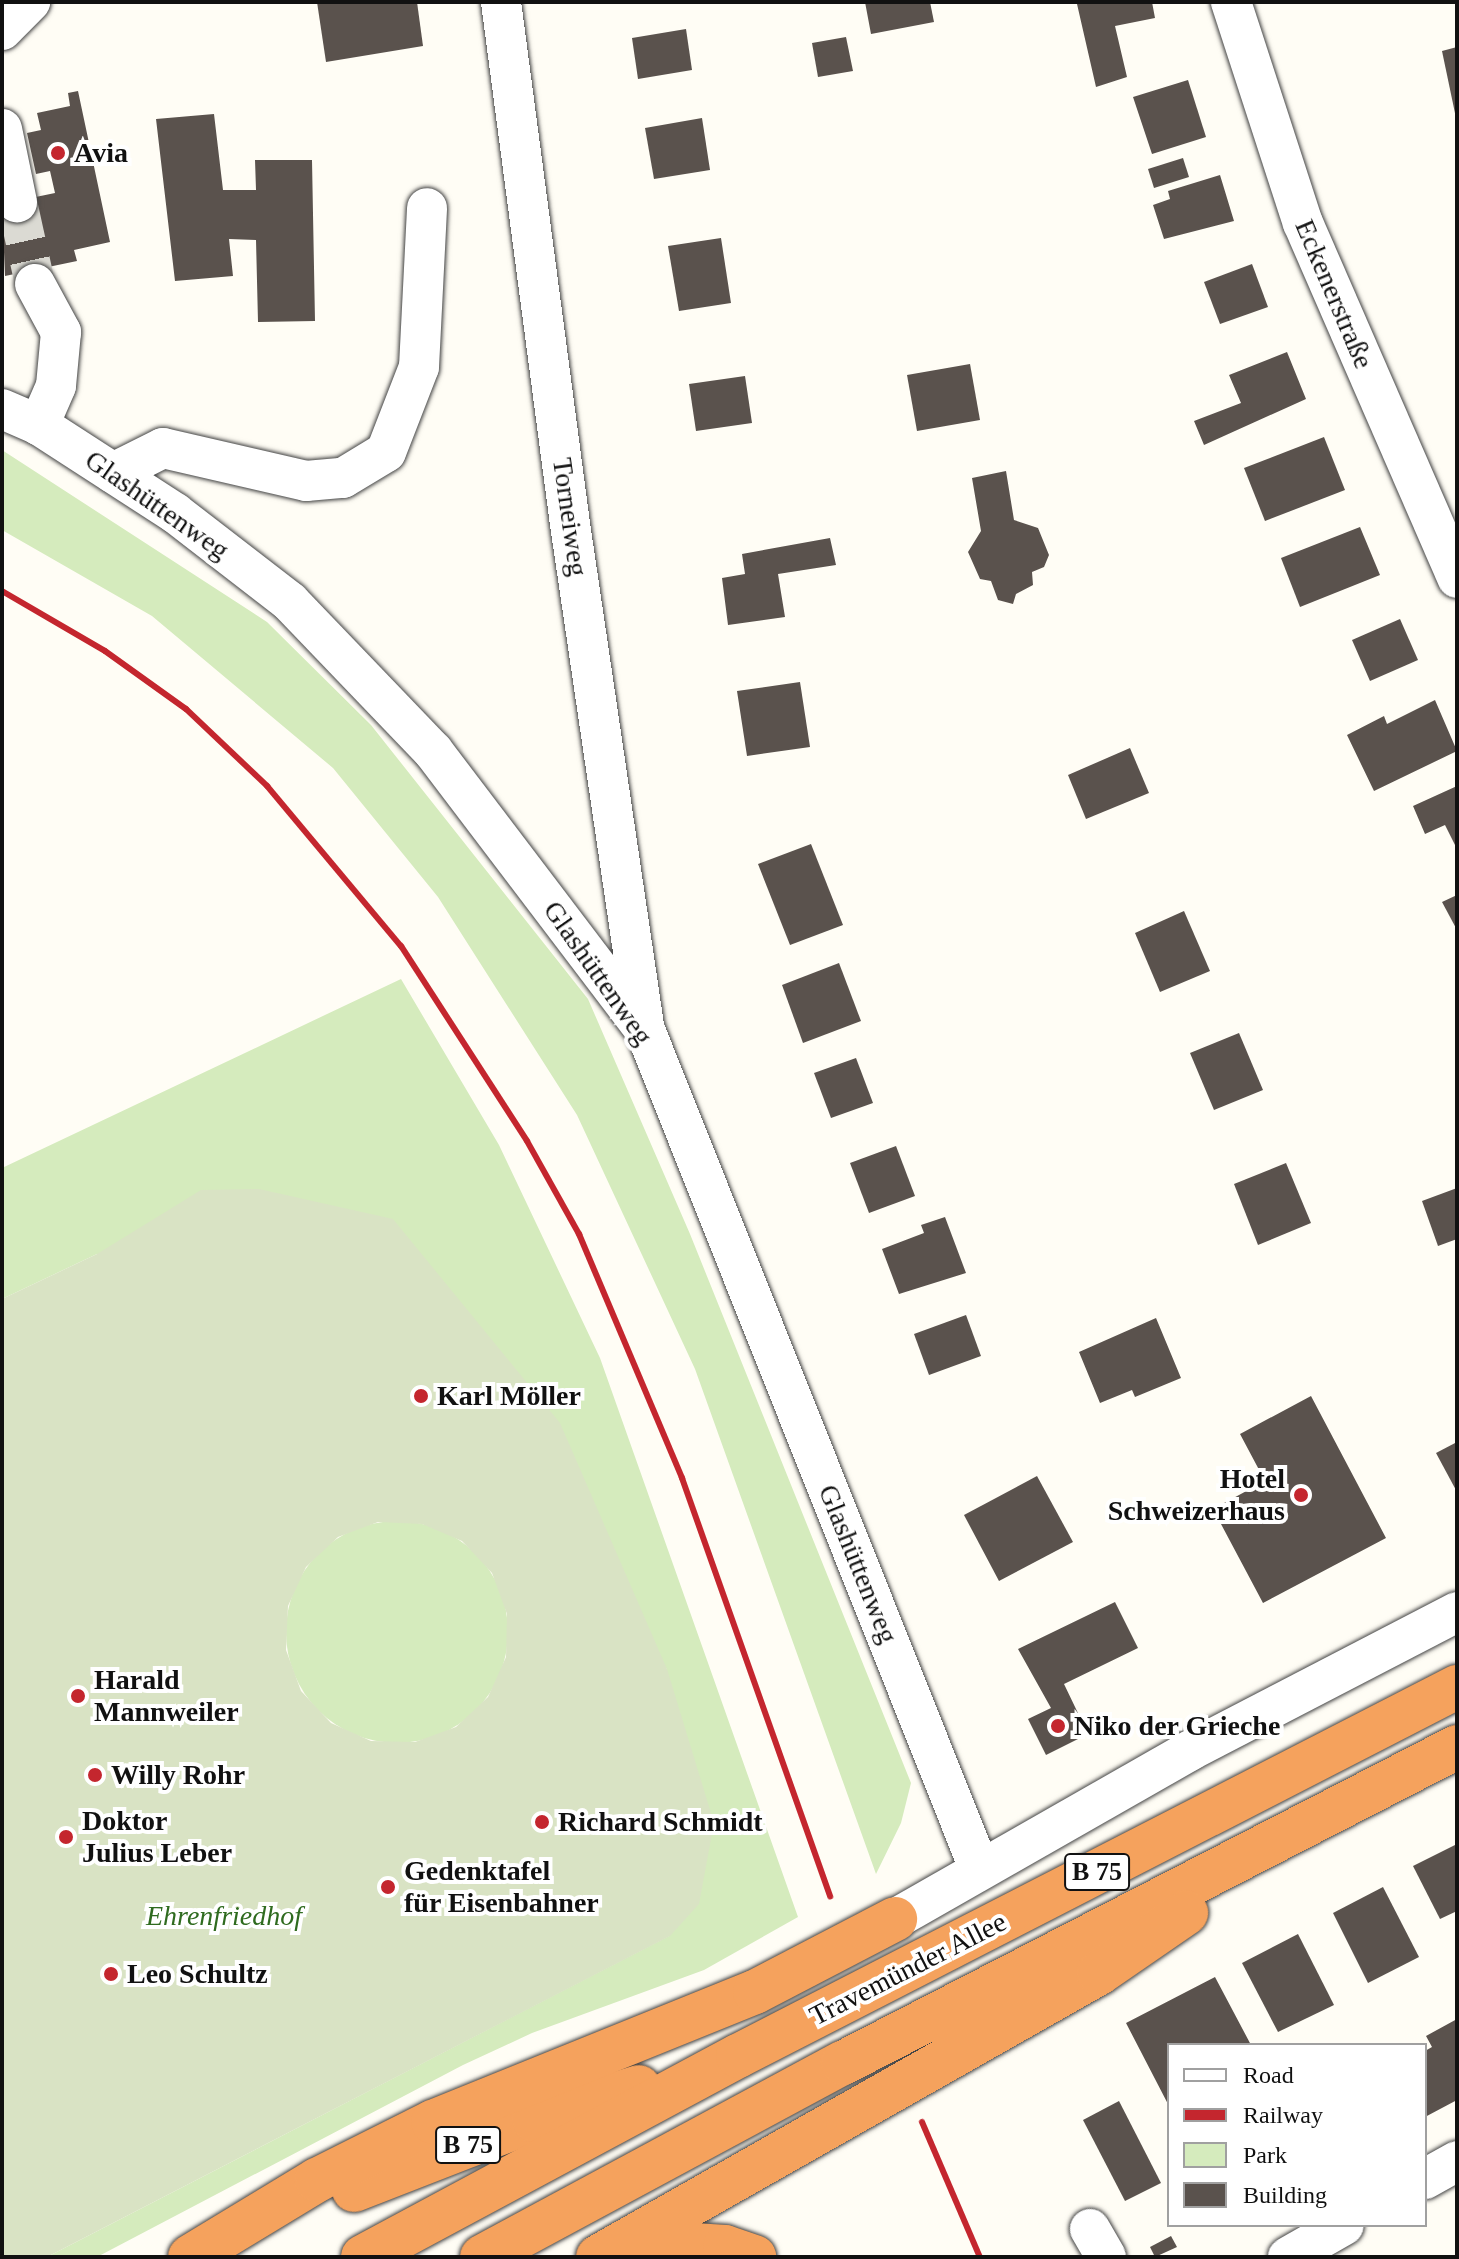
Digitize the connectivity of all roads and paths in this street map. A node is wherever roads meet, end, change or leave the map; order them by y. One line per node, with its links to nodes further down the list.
1 (30, 2): 4 (street)
2 (501, 2): 13 (street, Torneiweg)
3 (1231, 2): 12 (street, Eckenerstraße)
4 (2, 30)
5 (2, 129): 6 (street)
6 (17, 202)
7 (427, 208): 11 (street)
8 (35, 284): 10 (street)
9 (2, 409): 10 (street, Glashüttenweg)
10 (39, 425): 11 (street, Glashüttenweg)
11 (113, 473): 13 (street, Glashüttenweg)
12 (1457, 578)
13 (645, 1030): 19 (street, Glashüttenweg)
14 (1457, 1612): 19 (street, Travemünder Allee)
15 (1457, 1687): 21 (highway, Travemünder Allee / B 75)
16 (1457, 1747): 18 (highway, Travemünder Allee)
17 (1457, 1767): 18 (highway)
18 (1349, 1802): 27 (highway, Travemünder Allee); 28 (highway)
19 (979, 1868): 20 (street, Travemünder Allee)
20 (895, 1919): 25 (highway)
21 (738, 2056): 25 (highway, B 75); 26 (highway, Travemünder Allee)
22 (1457, 2161): 23 (street)
23 (1427, 2178)
24 (1340, 2227): 30 (street)
25 (197, 2253)
26 (363, 2257)
27 (482, 2257)
28 (601, 2257): 29 (highway)
29 (754, 2257)
30 (1288, 2257)

